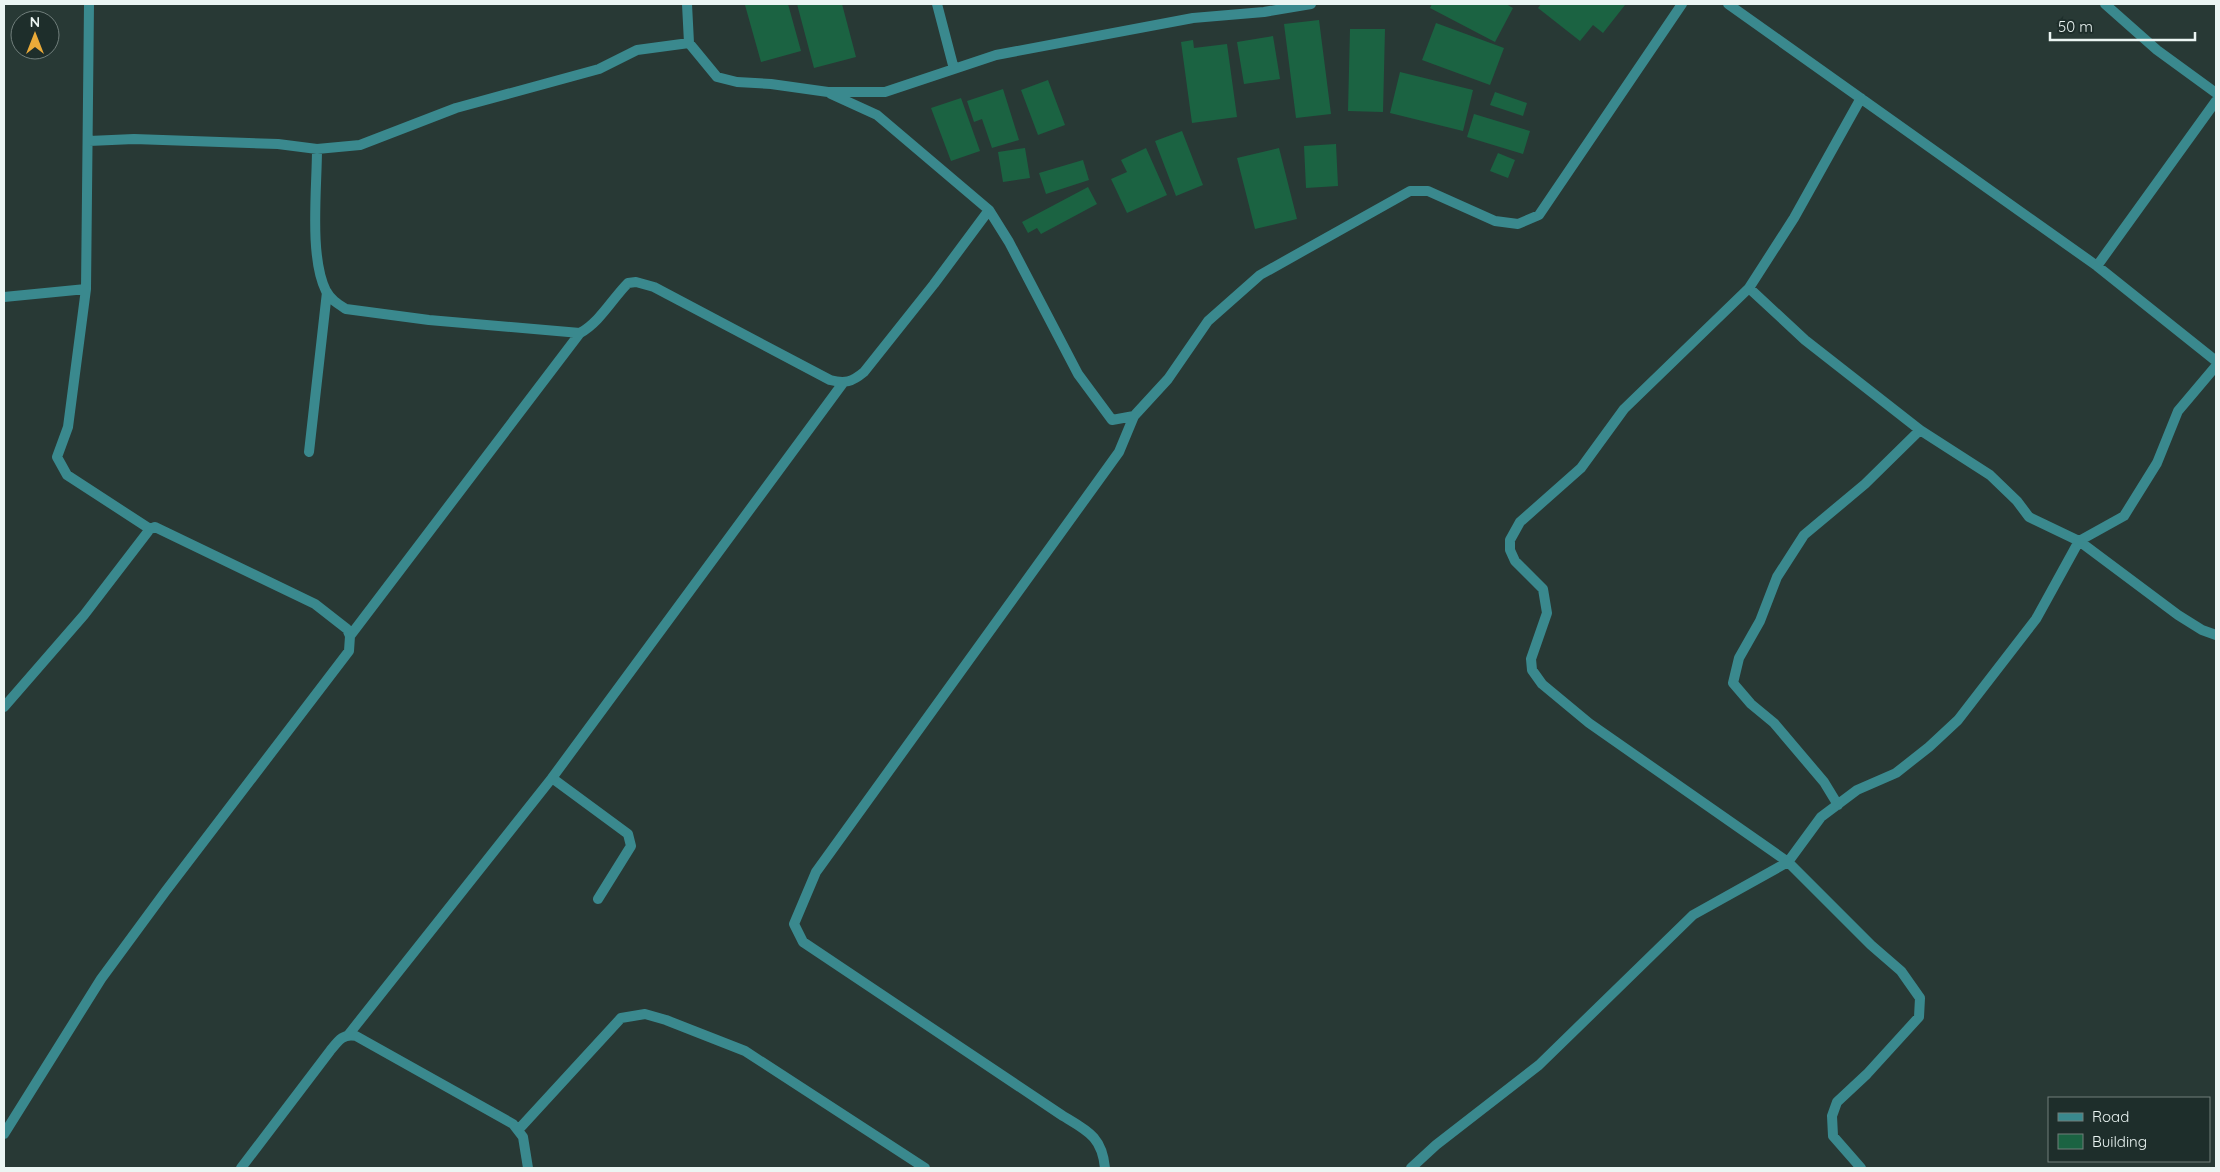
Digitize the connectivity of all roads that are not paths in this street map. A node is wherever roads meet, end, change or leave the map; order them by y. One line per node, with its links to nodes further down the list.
1 (89, 4): 14 (street)
2 (687, 4): 8 (street)
3 (937, 4): 9 (street)
4 (1311, 4): 9 (street)
5 (1682, 4): 26 (street)
6 (1728, 4): 12 (street)
7 (2105, 4): 11 (street)
8 (689, 43): 10 (street); 15 (street)
9 (954, 69): 10 (street)
10 (828, 92): 16 (street)
11 (2216, 92)
12 (1861, 98): 17 (street); 18 (street)
13 (2216, 101): 17 (street)
14 (89, 141): 15 (street); 19 (street)
15 (317, 149): 20 (street)
16 (988, 210): 25 (street); 26 (street)
17 (2097, 266): 23 (street)
18 (1749, 288): 27 (street); 36 (street)
19 (86, 289): 21 (street); 29 (street)
20 (327, 292): 22 (street); 28 (street)
21 (4, 297)
22 (580, 333): 25 (street); 32 (street)
23 (2216, 361)
24 (2216, 366): 30 (street)
25 (843, 383): 34 (street)
26 (1134, 416): 44 (street)
27 (1920, 430): 30 (street); 35 (street)
28 (309, 452)
29 (150, 529): 32 (street); 33 (street)
30 (2080, 541): 31 (street); 35 (street)
31 (2216, 635)
32 (350, 636): 40 (street)
33 (4, 707)
34 (552, 778): 37 (street); 38 (street)
35 (1838, 805): 36 (street)
36 (1788, 862): 45 (street); 46 (street)
37 (598, 899)
38 (350, 1034): 39 (street); 41 (street)
39 (519, 1130): 42 (street); 43 (street)
40 (4, 1134)
41 (241, 1168)
42 (528, 1168)
43 (925, 1168)
44 (1105, 1168)
45 (1411, 1168)
46 (1861, 1168)

